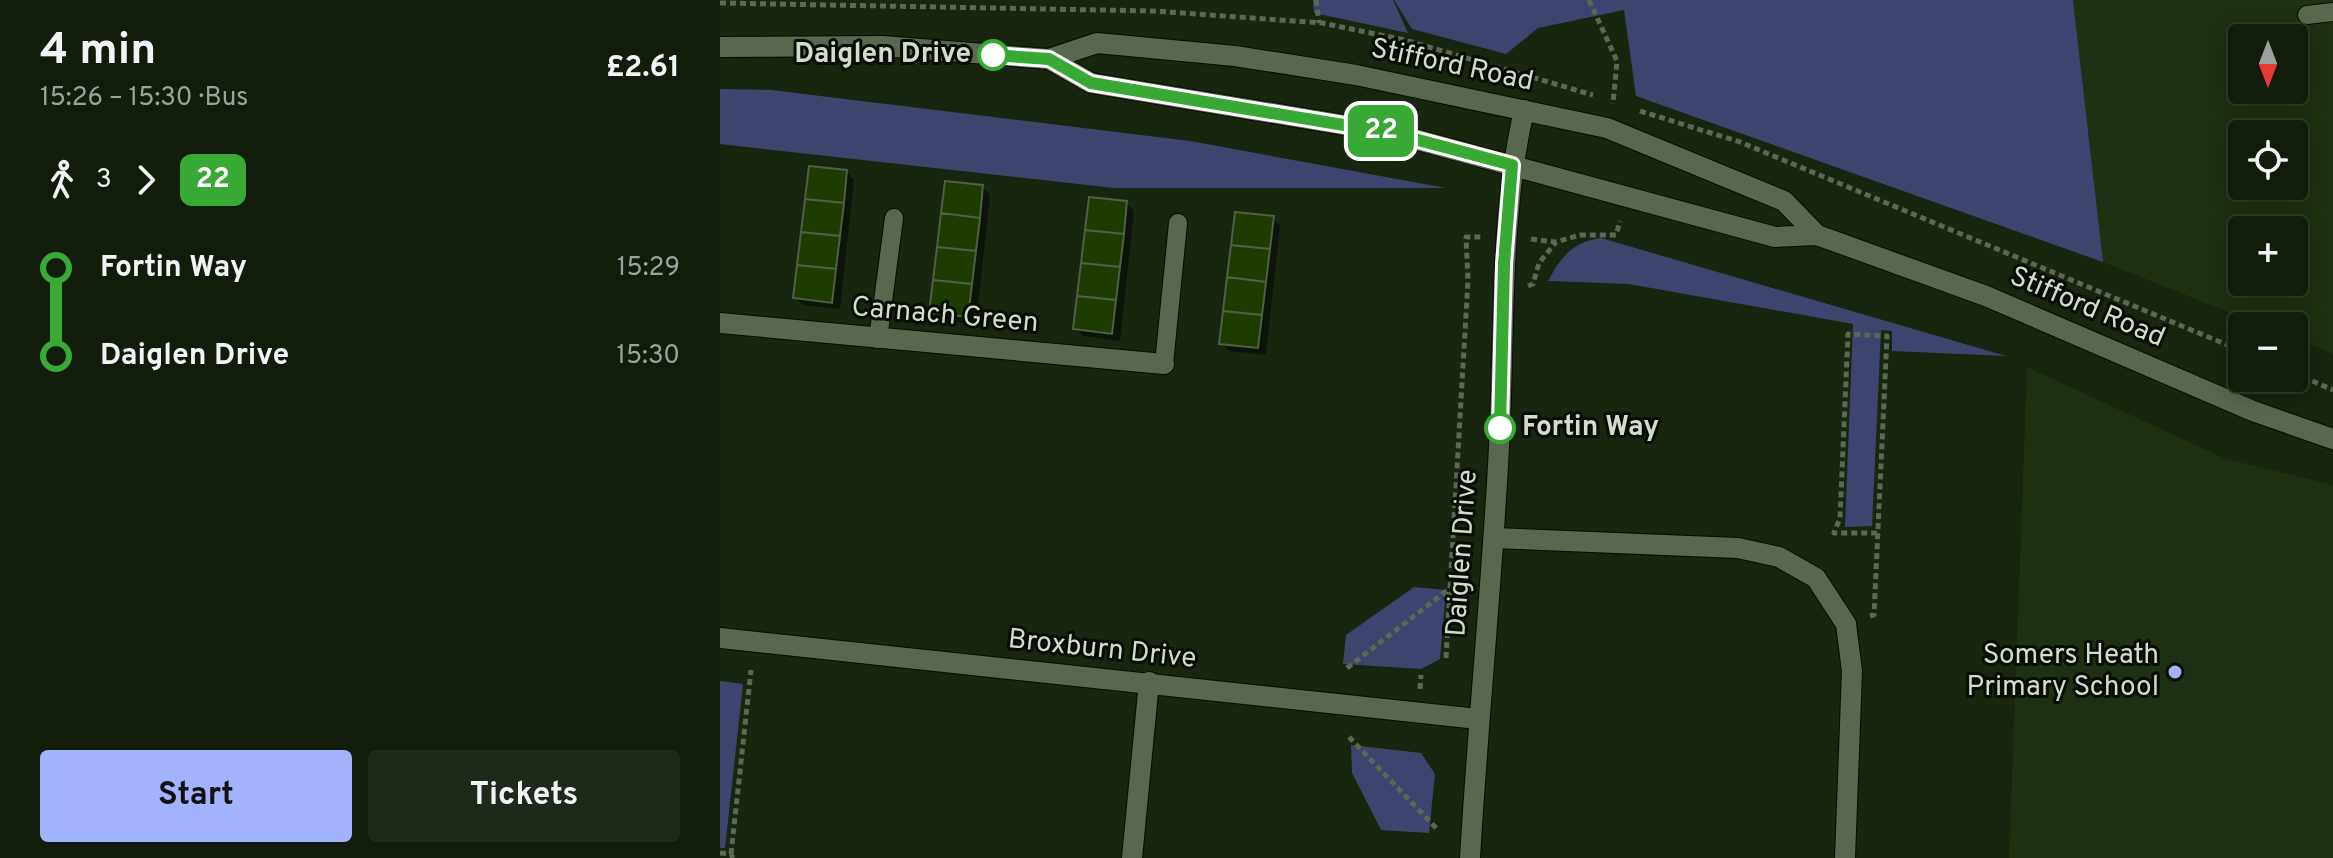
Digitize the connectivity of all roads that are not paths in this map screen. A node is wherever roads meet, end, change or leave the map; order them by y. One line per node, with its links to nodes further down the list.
1 (2333, 12): 2 (lane)
2 (2307, 15)
3 (720, 47): 4 (street, Stifford Road)
4 (1049, 59): 5 (street, Stifford Road); 6 (street, Stifford Road)
5 (1524, 110): 6 (street, Daiglen Drive); 9 (street, Stifford Road)
6 (1512, 165): 9 (street, Stifford Road); 14 (street, Daiglen Drive)
7 (894, 218): 11 (lane)
8 (1178, 223): 12 (lane)
9 (1817, 235): 13 (street, Stifford Road)
10 (720, 323): 11 (street, Carnach Green)
11 (878, 339): 12 (street, Carnach Green)
12 (1164, 364)
13 (2333, 439)
14 (1495, 538): 17 (street, Daiglen Drive); 20 (street)
15 (720, 638): 16 (street, Broxburn Drive)
16 (1149, 682): 17 (street, Broxburn Drive); 18 (street)
17 (1478, 719): 19 (street, Daiglen Drive)
18 (1132, 858)
19 (1470, 858)
20 (1845, 858)

